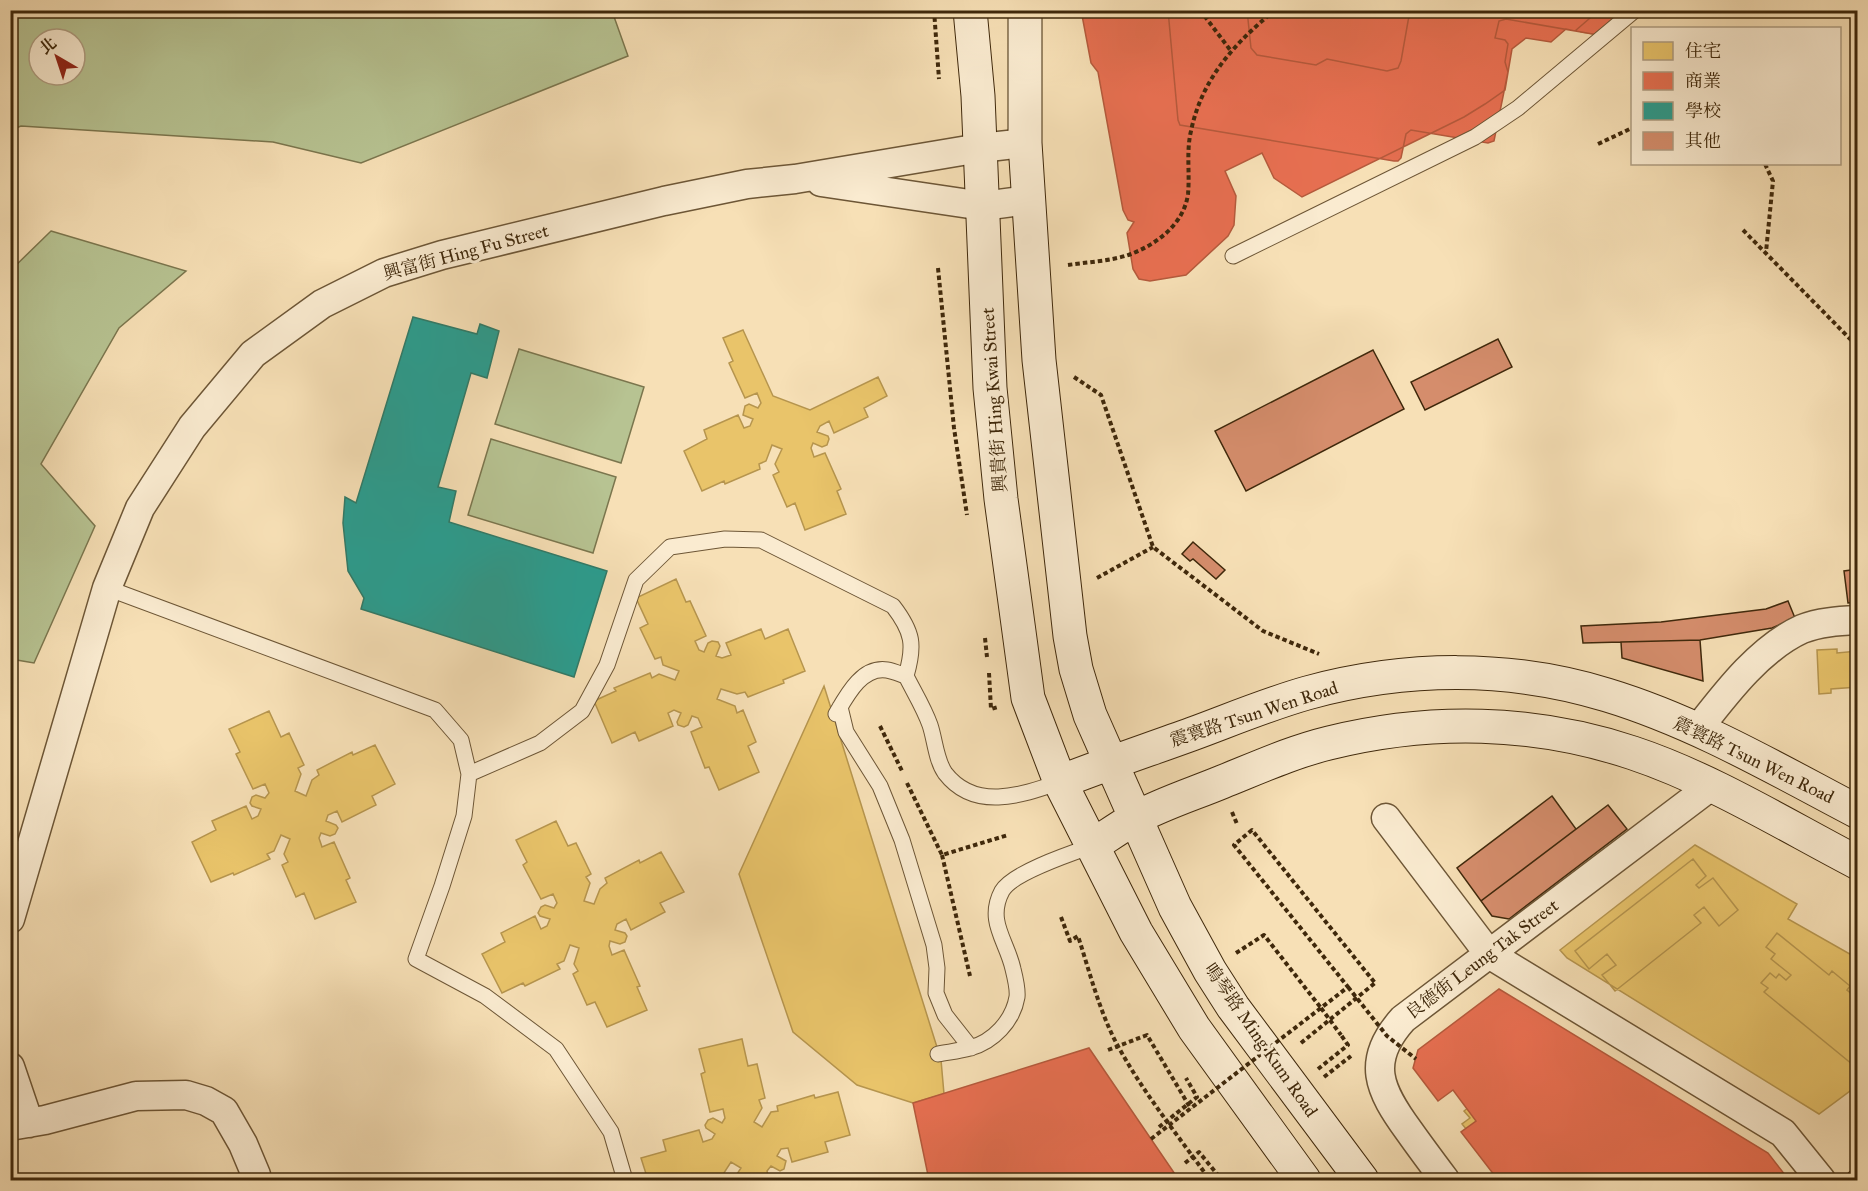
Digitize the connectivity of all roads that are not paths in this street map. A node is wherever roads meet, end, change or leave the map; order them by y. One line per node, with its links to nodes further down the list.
1 (970, 10): 5 (main road, 興貴街 Hing Kwai Street)
2 (1025, 10): 4 (main road)
3 (1635, 10): 9 (lane)
4 (1025, 143): 5 (street, 興富街 Hing Fu Street); 7 (main road)
5 (980, 148): 6 (street, 興富街 Hing Fu Street); 8 (main road, 興貴街 Hing Kwai Street)
6 (795, 178): 8 (street, 興富街 Hing Fu Street); 10 (street, 興富街 Hing Fu Street)
7 (1029, 201): 8 (street, 興富街 Hing Fu Street); 14 (main road)
8 (983, 206): 16 (main road, 興貴街 Hing Kwai Street)
9 (1233, 256)
10 (107, 588): 15 (lane); 23 (street, 興富街 Hing Fu Street)
11 (1857, 620): 13 (street)
12 (906, 676): 15 (lane); 16 (lane); 25 (lane)
13 (1698, 729): 14 (main road, 震寰路 Tsun Wen Road); 18 (main road, 震寰路 Tsun Wen Road)
14 (1110, 762): 16 (main road, 震寰路 Tsun Wen Road); 19 (main road, 鳴琴路 Ming Kum Road)
15 (469, 774): 30 (lane)
16 (1060, 782): 21 (main road)
17 (1712, 786): 19 (main road); 22 (main road); 24 (street, 良德街 Leung Tak Street)
18 (1857, 812)
19 (1136, 818): 21 (main road); 32 (main road, 鳴琴路 Ming Kum Road)
20 (1386, 818): 24 (street)
21 (1092, 846): 25 (lane); 31 (main road)
22 (1857, 863)
23 (10, 919)
24 (1489, 954): 33 (street, 良德街 Leung Tak Street); 34 (street)
25 (971, 1048): 26 (lane)
26 (938, 1054)
27 (10, 1066): 28 (street)
28 (20, 1124): 29 (street)
29 (256, 1180)
30 (625, 1180)
31 (1304, 1180)
32 (1362, 1180)
33 (1445, 1180)
34 (1821, 1180)

